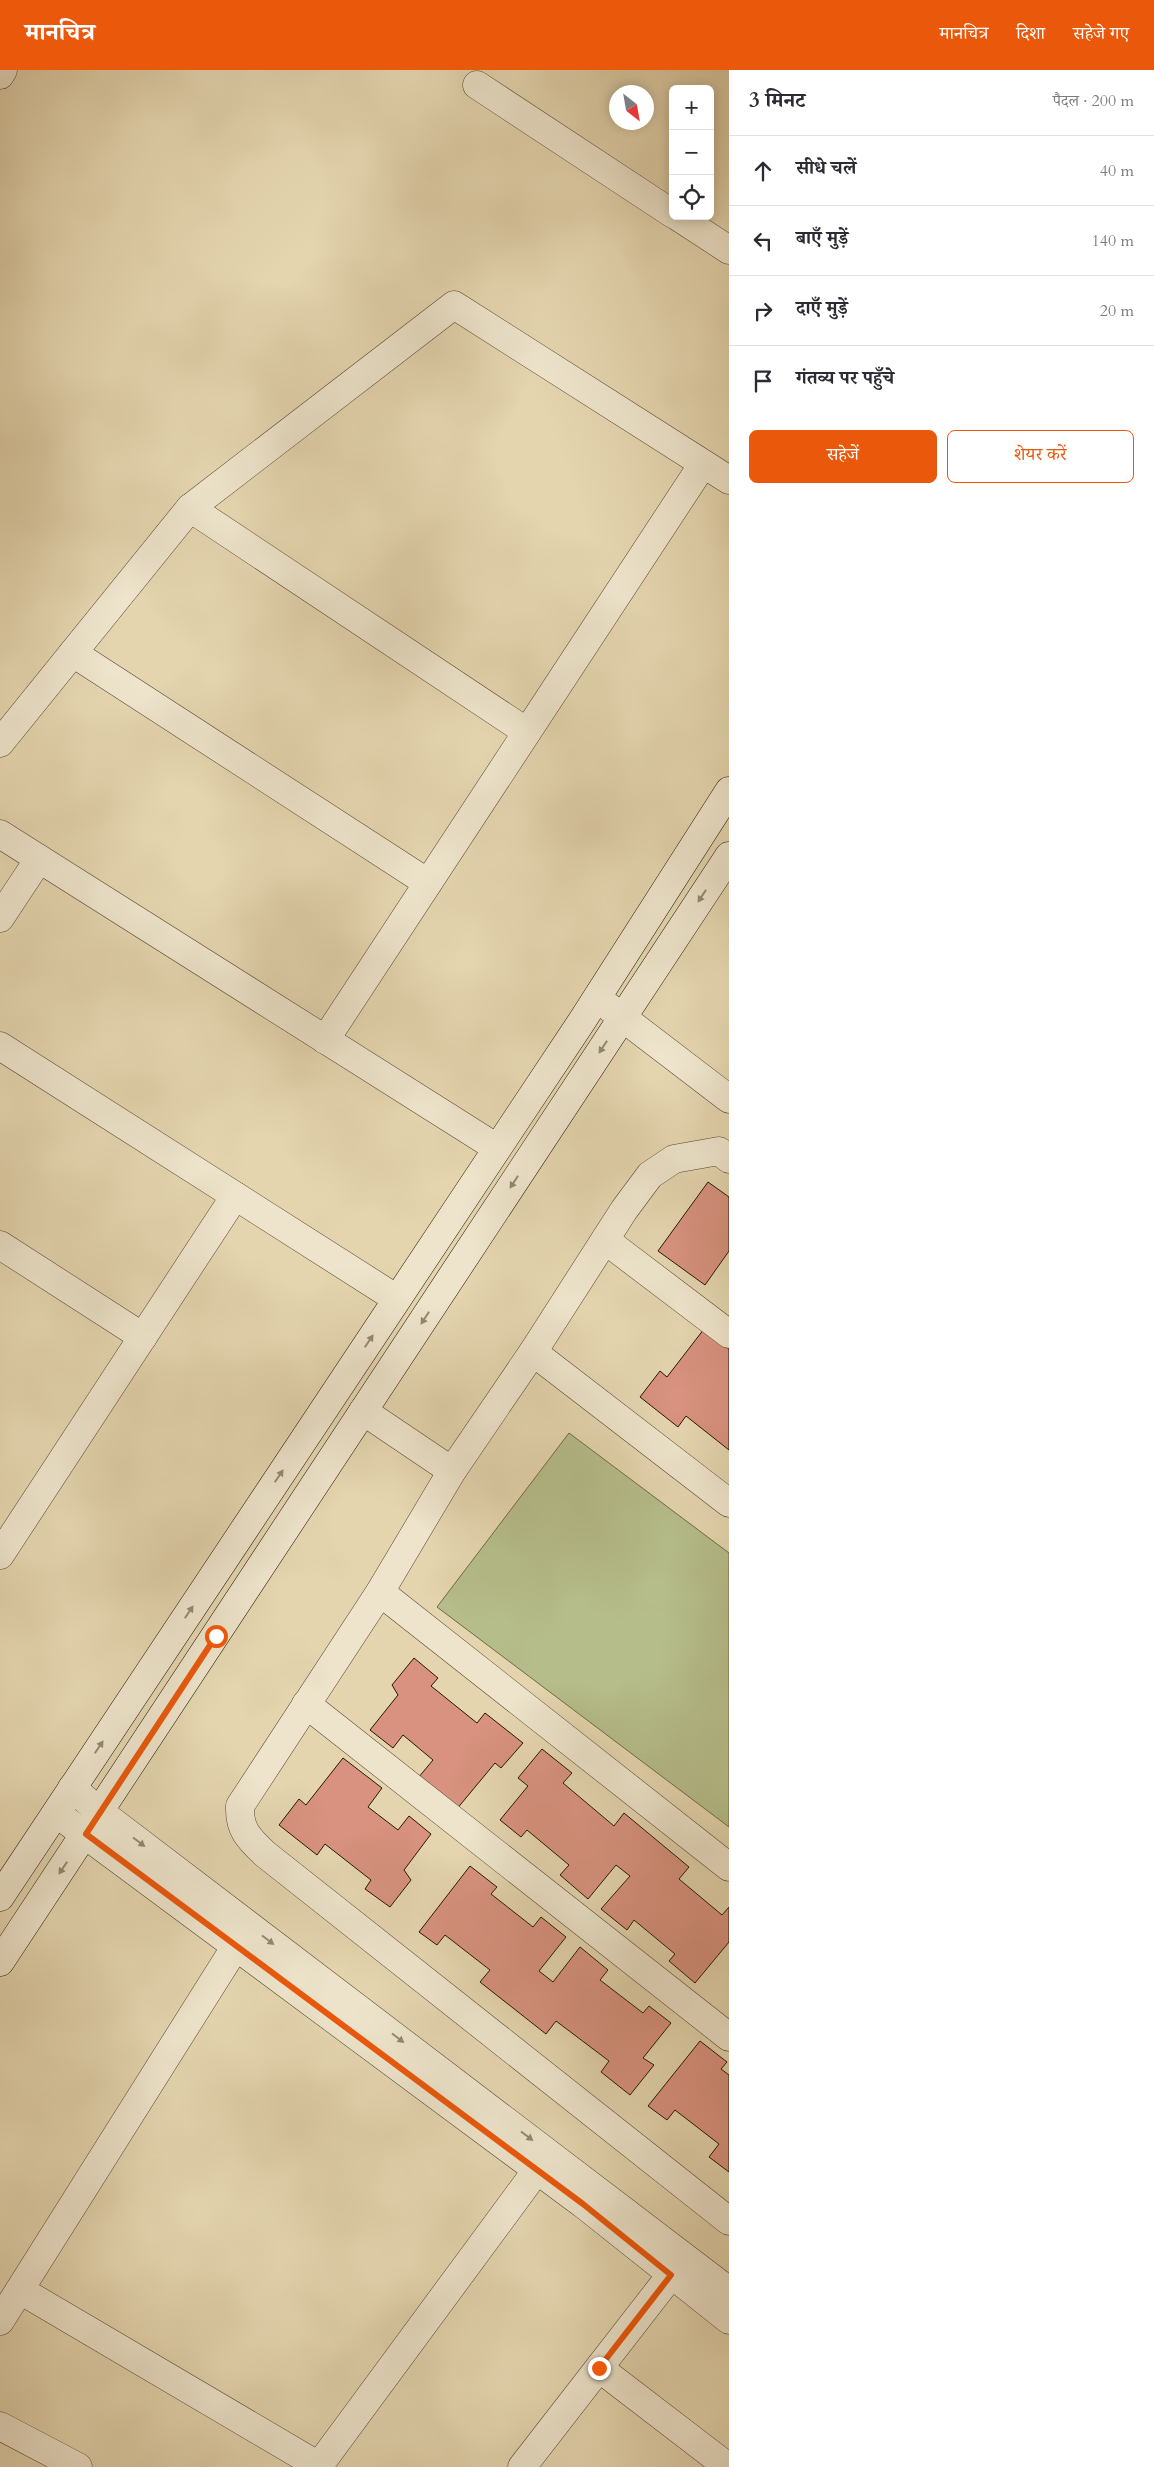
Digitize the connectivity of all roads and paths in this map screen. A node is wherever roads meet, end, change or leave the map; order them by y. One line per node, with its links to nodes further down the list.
1 (3, 70): 2 (street)
2 (0, 75)
3 (477, 85): 4 (street)
4 (669, 211)
5 (683, 220): 6 (street)
6 (729, 250)
7 (703, 464): 8 (street); 9 (street); 11 (street)
8 (729, 480)
9 (190, 508): 10 (street); 11 (street)
10 (73, 653): 12 (street); 17 (street)
11 (527, 732): 17 (street)
12 (0, 743)
13 (729, 791): 19 (street)
14 (0, 834): 16 (street)
15 (729, 856): 20 (street, one-way to 20)
16 (39, 859): 18 (street); 21 (street)
17 (428, 883): 21 (street)
18 (0, 918)
19 (597, 998): 20 (street); 24 (street)
20 (623, 1017): 23 (street); 33 (street, one-way to 33)
21 (325, 1040): 24 (street)
22 (0, 1046): 26 (street)
23 (729, 1099)
24 (497, 1148): 29 (street)
25 (729, 1159): 27 (street)
26 (235, 1196): 29 (street); 31 (street)
27 (605, 1240): 30 (street); 32 (street)
28 (0, 1245): 31 (street)
29 (397, 1299): 39 (street, one-way to 29)
30 (729, 1334)
31 (143, 1337): 36 (street)
32 (533, 1352): 34 (street); 35 (street)
33 (363, 1411): 34 (street); 41 (street)
34 (452, 1471): 37 (street)
35 (729, 1503)
36 (0, 1555)
37 (380, 1592): 38 (street); 42 (street)
38 (306, 1704): 46 (street); 48 (street)
39 (72, 1788): 40 (street); 41 (street)
40 (56, 1813): 41 (street); 43 (street)
41 (93, 1823): 44 (street); 45 (street, one-way to 45); 51 (street, one-way to 51)
42 (729, 1867)
43 (0, 1897)
44 (236, 1946): 47 (street); 50 (street)
45 (0, 1962)
46 (729, 2036)
47 (537, 2170): 49 (street); 58 (street)
48 (729, 2221)
49 (671, 2275): 52 (street); 54 (street)
50 (20, 2290): 53 (street); 58 (street)
51 (729, 2291)
52 (729, 2320)
53 (0, 2321)
54 (599, 2368): 59 (street); 60 (street)
55 (0, 2426): 56 (street)
56 (44, 2459): 57 (street)
57 (78, 2467)
58 (318, 2467)
59 (522, 2467)
60 (728, 2467)

